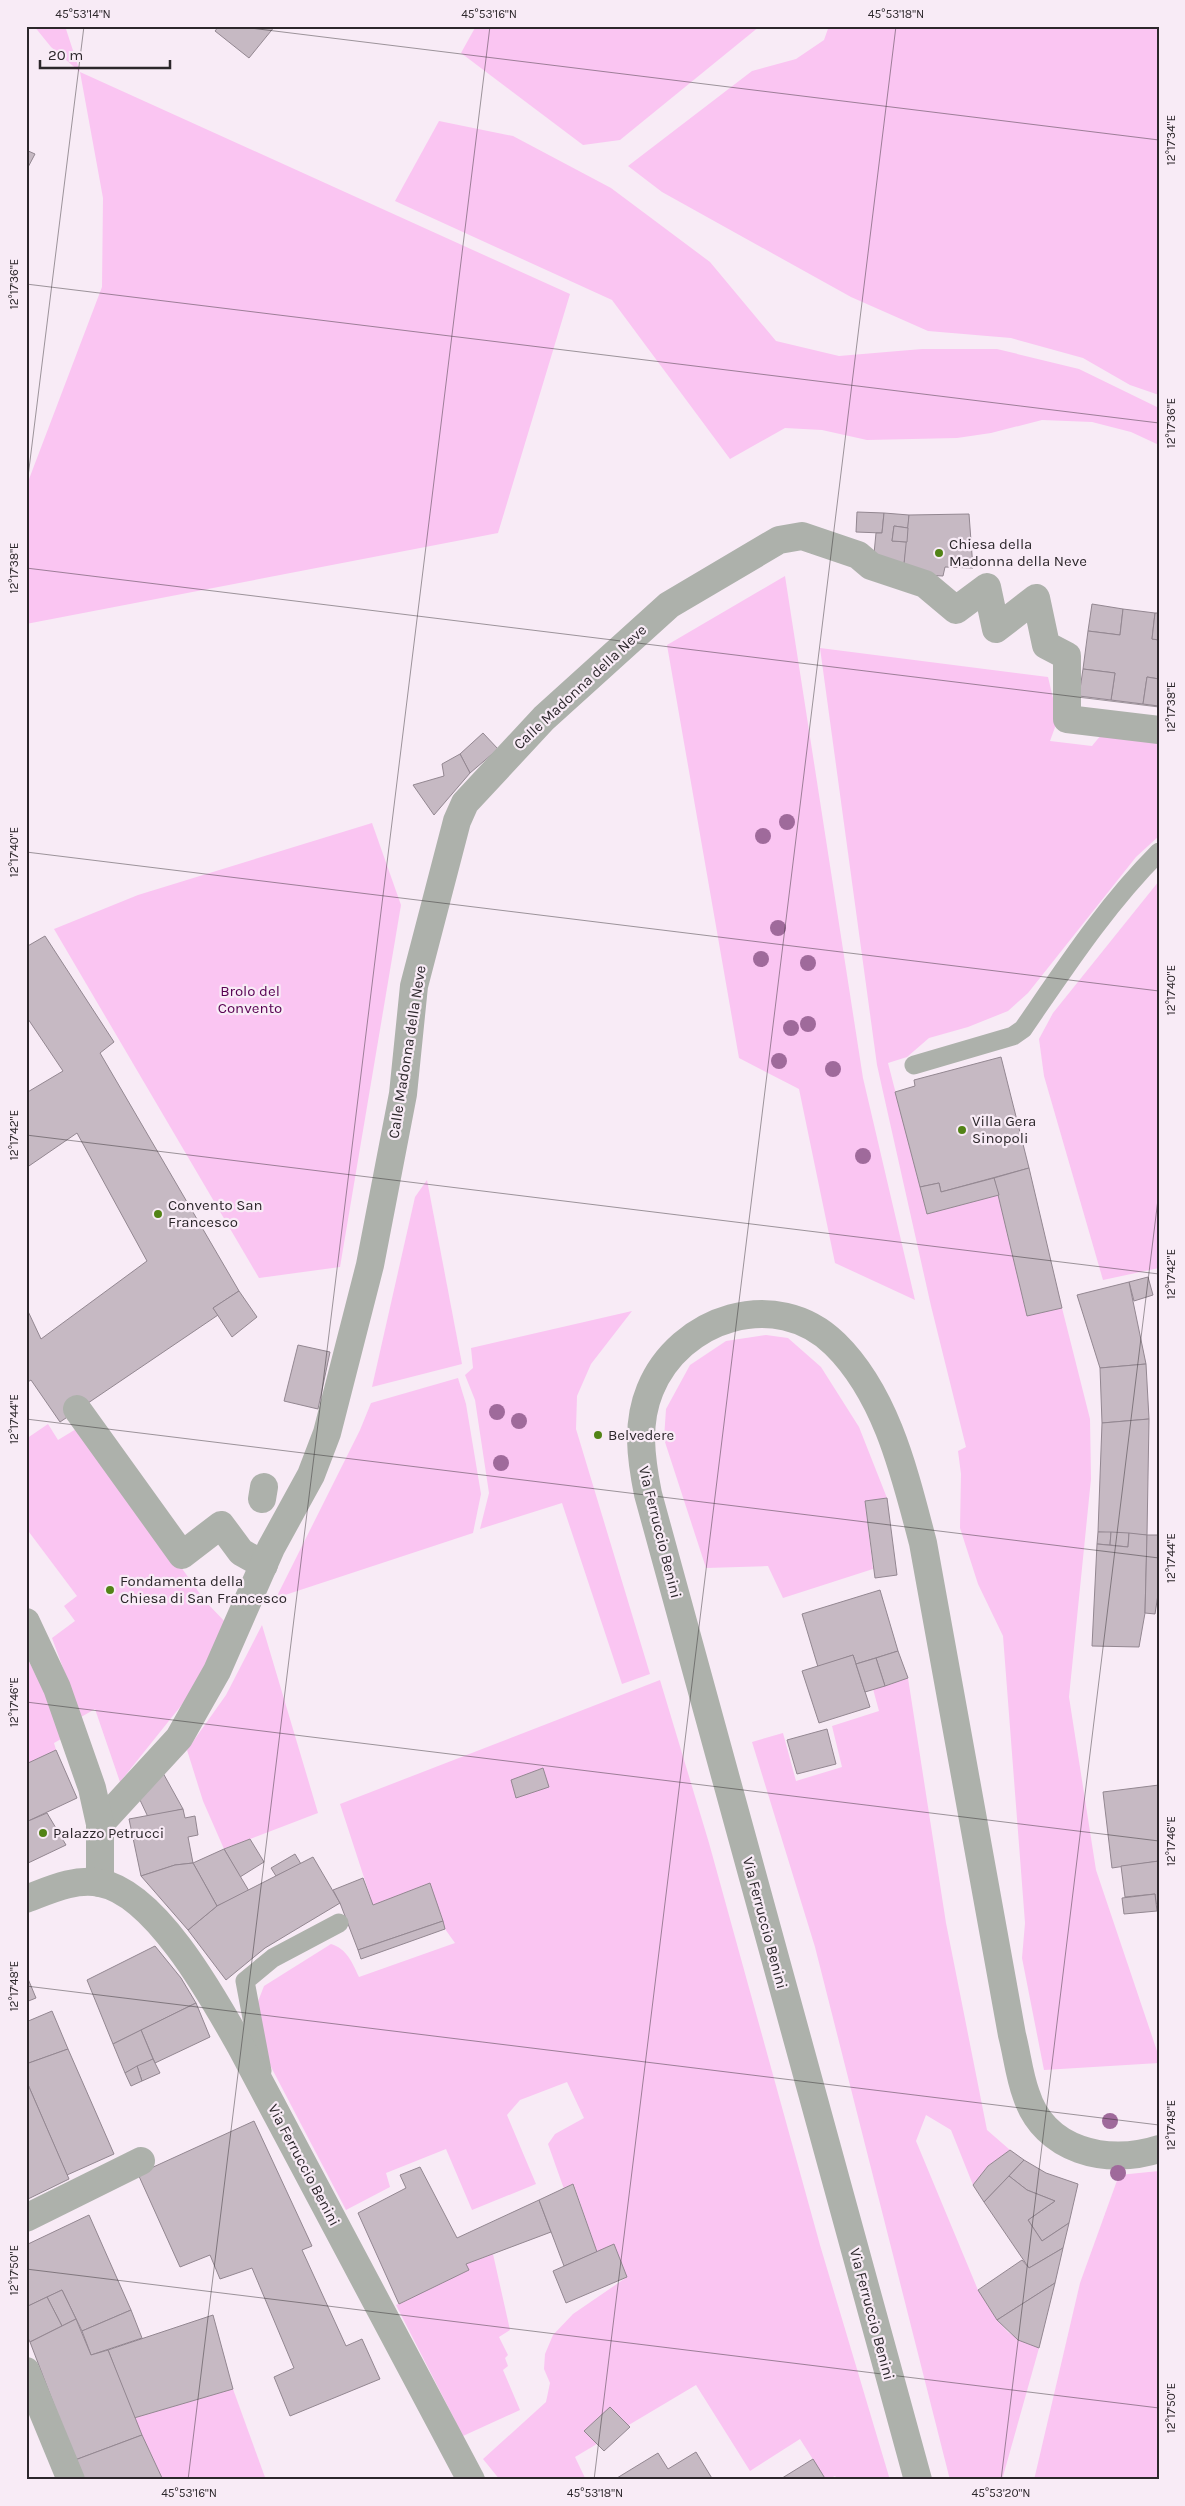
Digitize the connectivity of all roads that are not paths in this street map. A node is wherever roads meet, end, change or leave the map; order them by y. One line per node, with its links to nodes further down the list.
1 (1159, 730): 5 (street, Calle Madonna della Neve)
2 (1159, 852): 3 (lane)
3 (914, 1066)
4 (77, 1409): 5 (street)
5 (247, 1550): 7 (street, Calle Madonna della Neve)
6 (26, 1622): 7 (street)
7 (100, 1824): 8 (street)
8 (100, 1883): 9 (street); 11 (street, Via Ferruccio Benini)
9 (26, 1899)
10 (339, 1923): 11 (lane)
11 (258, 2079): 17 (street, Via Ferruccio Benini)
12 (1159, 2149): 18 (street, Via Ferruccio Benini)
13 (141, 2161): 14 (street)
14 (26, 2218)
15 (26, 2371): 16 (street)
16 (71, 2480)
17 (471, 2480)
18 (918, 2480)

